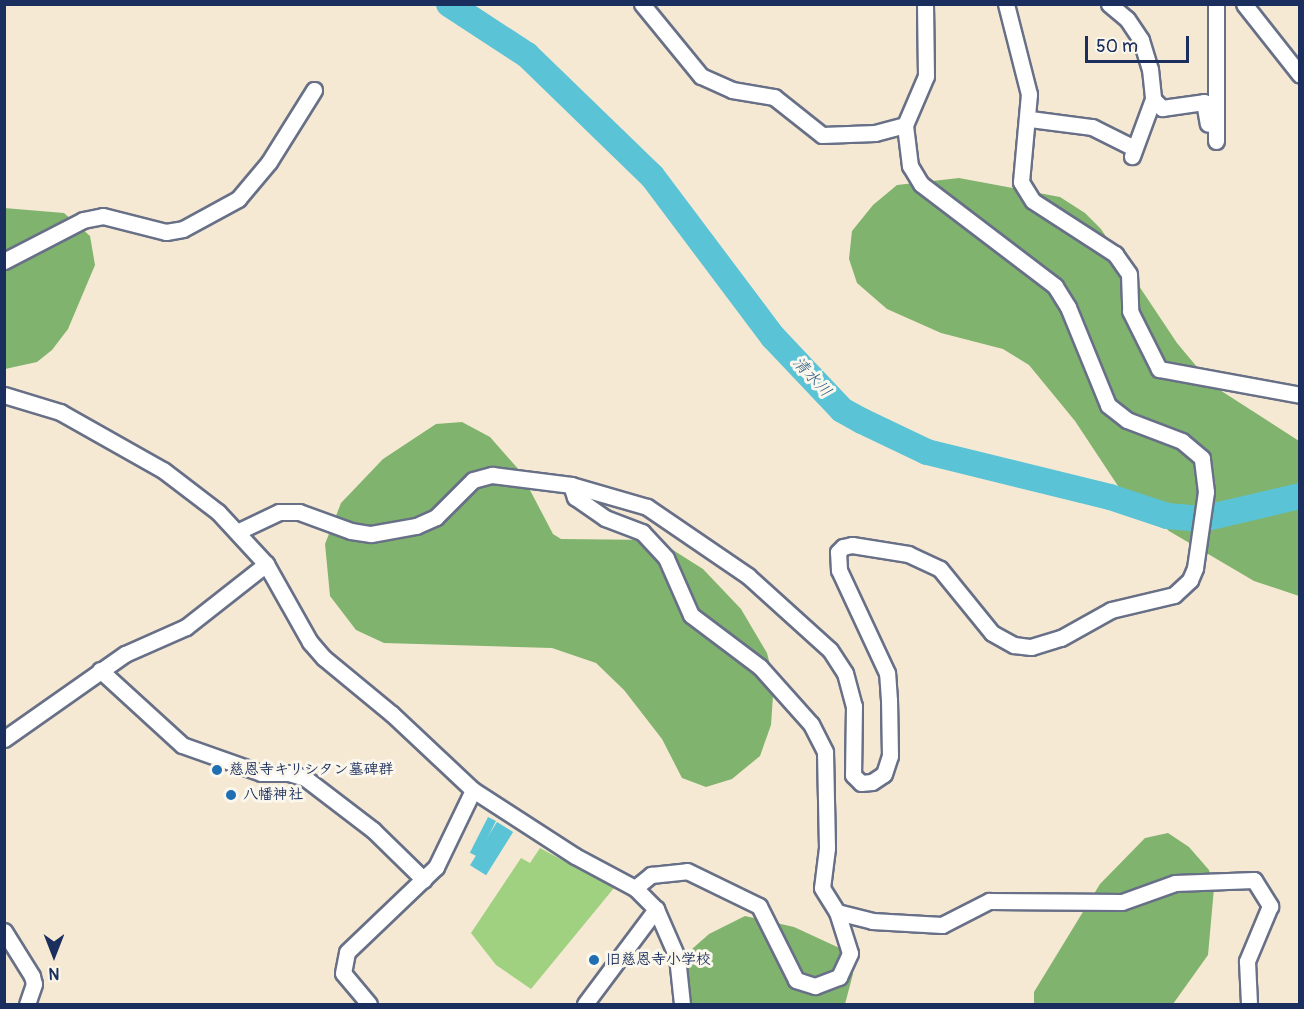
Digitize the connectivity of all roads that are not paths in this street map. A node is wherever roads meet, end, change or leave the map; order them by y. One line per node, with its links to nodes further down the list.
1 (642, 4): 11 (street)
2 (925, 4): 11 (street)
3 (1006, 4): 10 (street)
4 (1109, 4): 9 (street)
5 (1216, 4): 9 (street)
6 (1245, 4): 7 (street)
7 (1299, 75)
8 (314, 90): 12 (street)
9 (1153, 99): 10 (street)
10 (1030, 119): 14 (street)
11 (905, 125): 15 (street)
12 (4, 261)
13 (4, 395): 16 (street)
14 (1299, 395)
15 (571, 486): 16 (street); 24 (street)
16 (239, 531): 17 (street)
17 (266, 564): 18 (street); 20 (street)
18 (100, 670): 19 (street); 21 (street)
19 (4, 738)
20 (473, 790): 21 (street); 22 (street)
21 (424, 880): 27 (street)
22 (634, 888): 23 (street); 24 (street)
23 (656, 909): 28 (street); 29 (street)
24 (837, 912): 30 (street)
25 (4, 931): 26 (street)
26 (27, 1005)
27 (369, 1005)
28 (585, 1005)
29 (682, 1005)
30 (1249, 1005)

